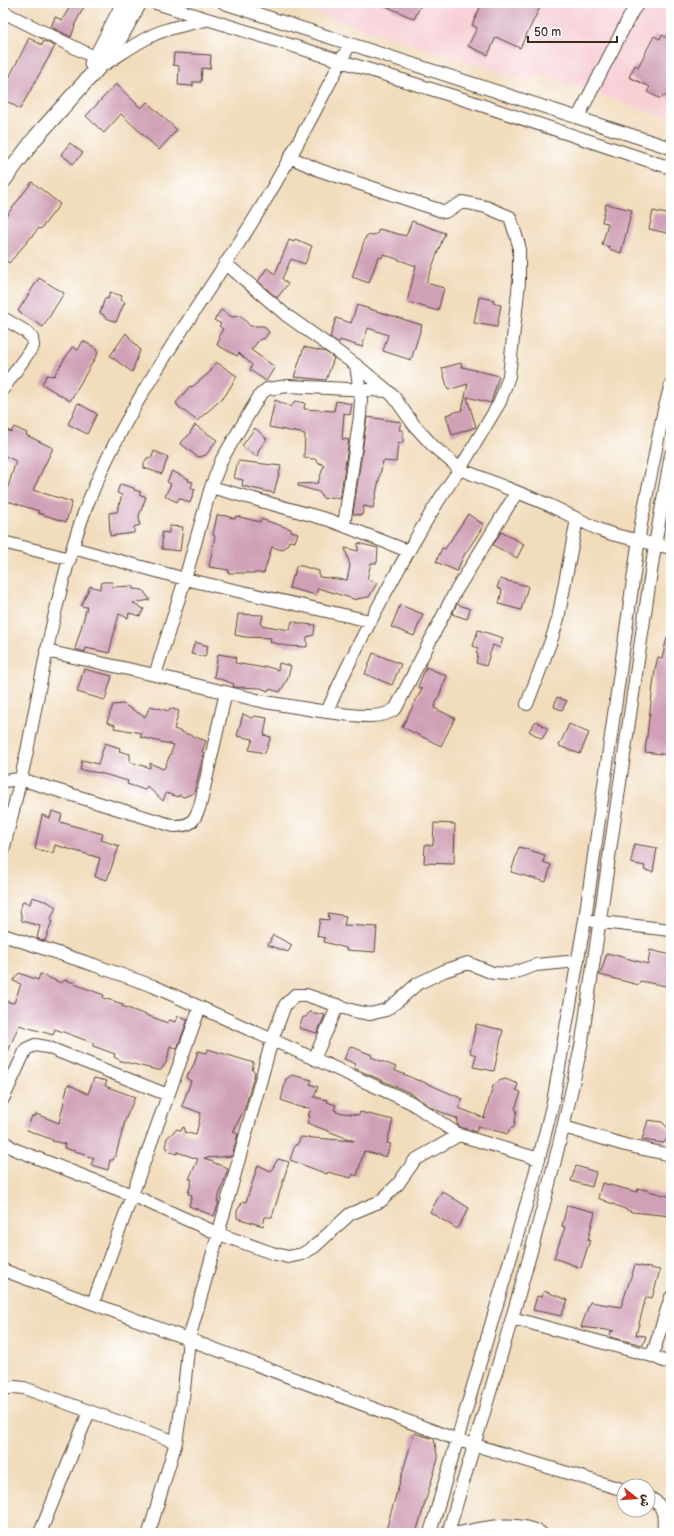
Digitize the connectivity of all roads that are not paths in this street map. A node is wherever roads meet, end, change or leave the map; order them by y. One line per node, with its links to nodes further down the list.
1 (124, 3): 10 (main road)
2 (139, 3): 10 (main road)
3 (156, 3): 7 (street)
4 (224, 3): 8 (street)
5 (639, 3): 11 (street)
6 (3, 12): 10 (street)
7 (208, 20): 9 (street); 10 (street)
8 (350, 44): 9 (street); 11 (street)
9 (341, 61): 13 (street); 14 (street)
10 (97, 64): 15 (main road)
11 (578, 117): 12 (street)
12 (671, 148)
13 (290, 157): 16 (street); 24 (street)
14 (671, 168)
15 (3, 181)
16 (225, 263): 18 (street); 34 (street)
17 (3, 318): 20 (street)
18 (356, 365): 21 (street); 22 (street)
19 (671, 384): 30 (street)
20 (3, 389)
21 (359, 390): 22 (street); 25 (street); 28 (street)
22 (388, 391): 24 (street)
23 (671, 454): 31 (street)
24 (460, 469): 26 (street); 33 (street)
25 (211, 487): 28 (street); 35 (street)
26 (517, 492): 27 (street); 41 (street)
27 (577, 519): 30 (street); 40 (street)
28 (344, 525): 33 (street)
29 (3, 542): 34 (street)
30 (638, 542): 31 (street); 45 (street)
31 (655, 545): 32 (street); 46 (street)
32 (671, 548)
33 (408, 551): 36 (street)
34 (71, 553): 35 (street); 37 (street)
35 (185, 579): 36 (street); 38 (street)
36 (370, 621): 41 (street)
37 (46, 651): 38 (street); 42 (street)
38 (155, 675): 39 (street)
39 (226, 692): 41 (street); 42 (street)
40 (527, 704)
41 (327, 712)
42 (20, 779): 43 (street); 44 (street)
43 (3, 781)
44 (3, 851)
45 (585, 920): 46 (street); 49 (street)
46 (601, 922): 47 (street); 56 (street)
47 (671, 930)
48 (3, 935): 51 (street)
49 (578, 961): 50 (street); 60 (street)
50 (338, 1005): 52 (street); 53 (street)
51 (200, 1007): 52 (street); 54 (street)
52 (272, 1040): 53 (street); 62 (street)
53 (314, 1060): 57 (street)
54 (168, 1095): 55 (street); 61 (street)
55 (3, 1099)
56 (564, 1127): 59 (street); 66 (street)
57 (459, 1135): 60 (street); 62 (street)
58 (3, 1142): 61 (street)
59 (671, 1155)
60 (539, 1158): 72 (street)
61 (132, 1195): 62 (street); 65 (street)
62 (219, 1234): 67 (street)
63 (3, 1270): 65 (street)
64 (671, 1297): 68 (street)
65 (93, 1303): 67 (street)
66 (512, 1318): 68 (street); 74 (street)
67 (189, 1339): 72 (street); 73 (street)
68 (652, 1356): 69 (street)
69 (671, 1364)
70 (3, 1389): 71 (street)
71 (89, 1412): 73 (street); 77 (street)
72 (458, 1440): 74 (street); 79 (street)
73 (176, 1442): 78 (street)
74 (474, 1445): 75 (street); 80 (street)
75 (616, 1488)
76 (656, 1501): 83 (street)
77 (40, 1533)
78 (149, 1533)
79 (430, 1533)
80 (448, 1533)
81 (458, 1533): 82 (street)
82 (541, 1533)
83 (663, 1533)

